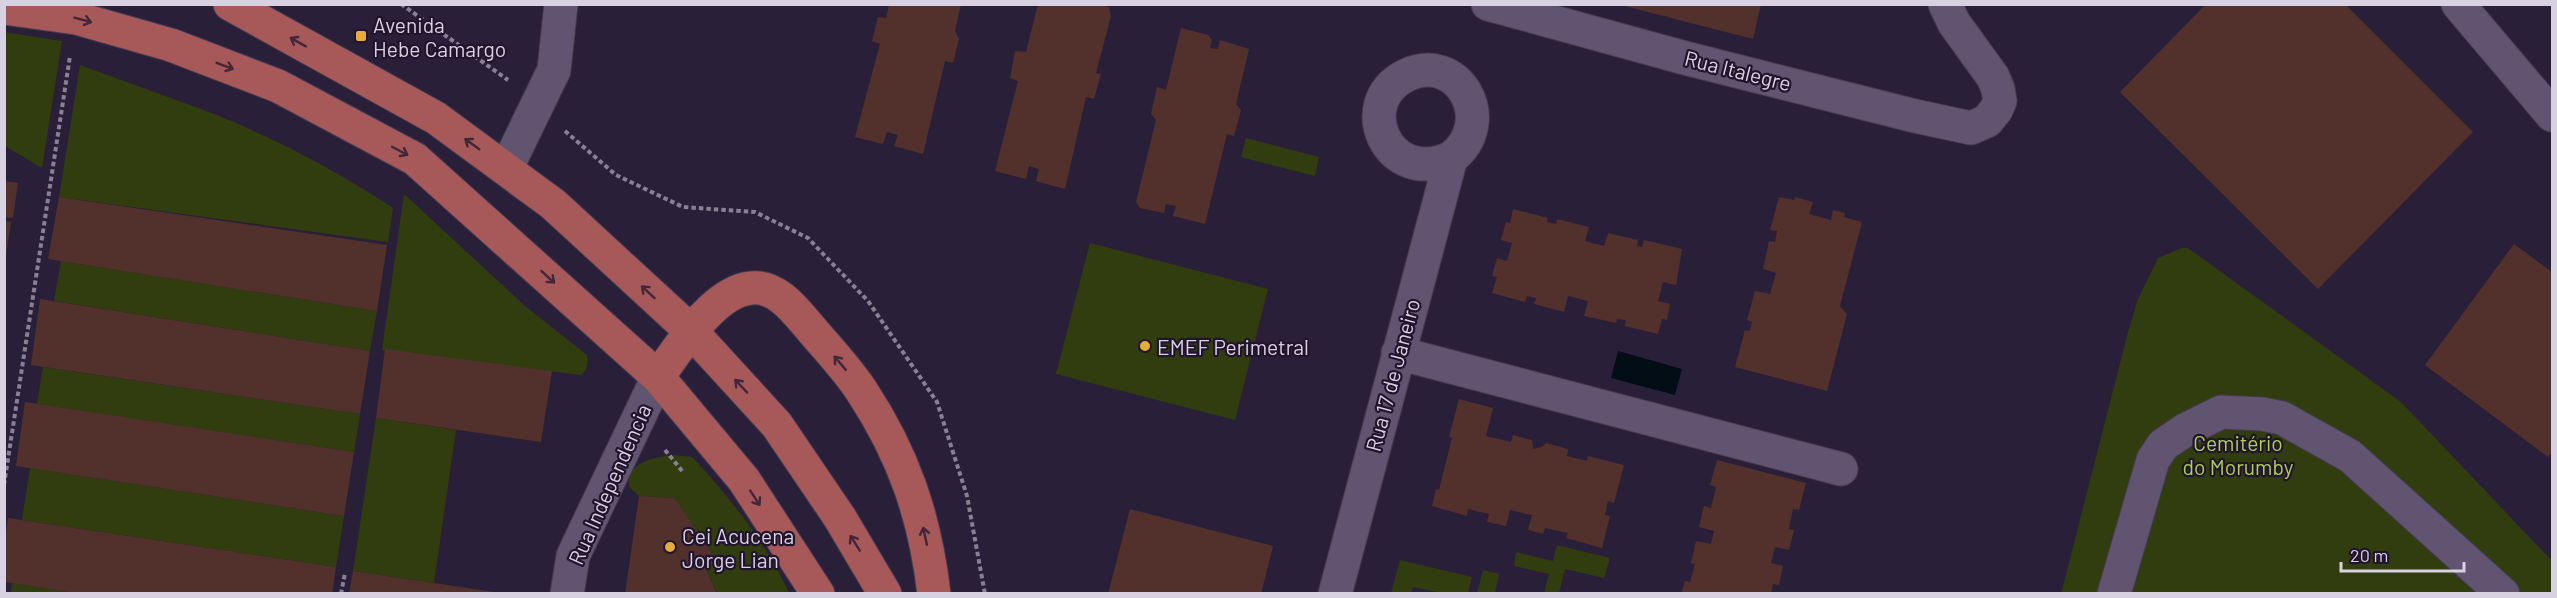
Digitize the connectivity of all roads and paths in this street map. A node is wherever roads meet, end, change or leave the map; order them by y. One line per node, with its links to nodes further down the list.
1 (230, 4): 10 (main road, one-way to 1)
2 (561, 4): 10 (street)
3 (1945, 4): 5 (street, Rua Italegre)
4 (2458, 4): 8 (street)
5 (1492, 5)
6 (23, 8): 13 (main road, one-way to 13)
7 (66, 85): 15 (path)
8 (2553, 115)
9 (1451, 158): 12 (street, Rua 17 de Janeiro)
10 (506, 169): 11 (main road, one-way to 10)
11 (691, 332): 13 (main road); 20 (main road, one-way to 11); 21 (main road, one-way to 11)
12 (1398, 353): 14 (street); 22 (street, Rua 17 de Janeiro)
13 (658, 377): 18 (street, Rua Independencia); 19 (main road, one-way to 19)
14 (1841, 469)
15 (4, 485)
16 (345, 573): 17 (path)
17 (341, 594)
18 (567, 594)
19 (818, 594)
20 (885, 594)
21 (934, 594)
22 (1335, 594)
23 (2114, 594): 24 (street)
24 (2503, 594)

